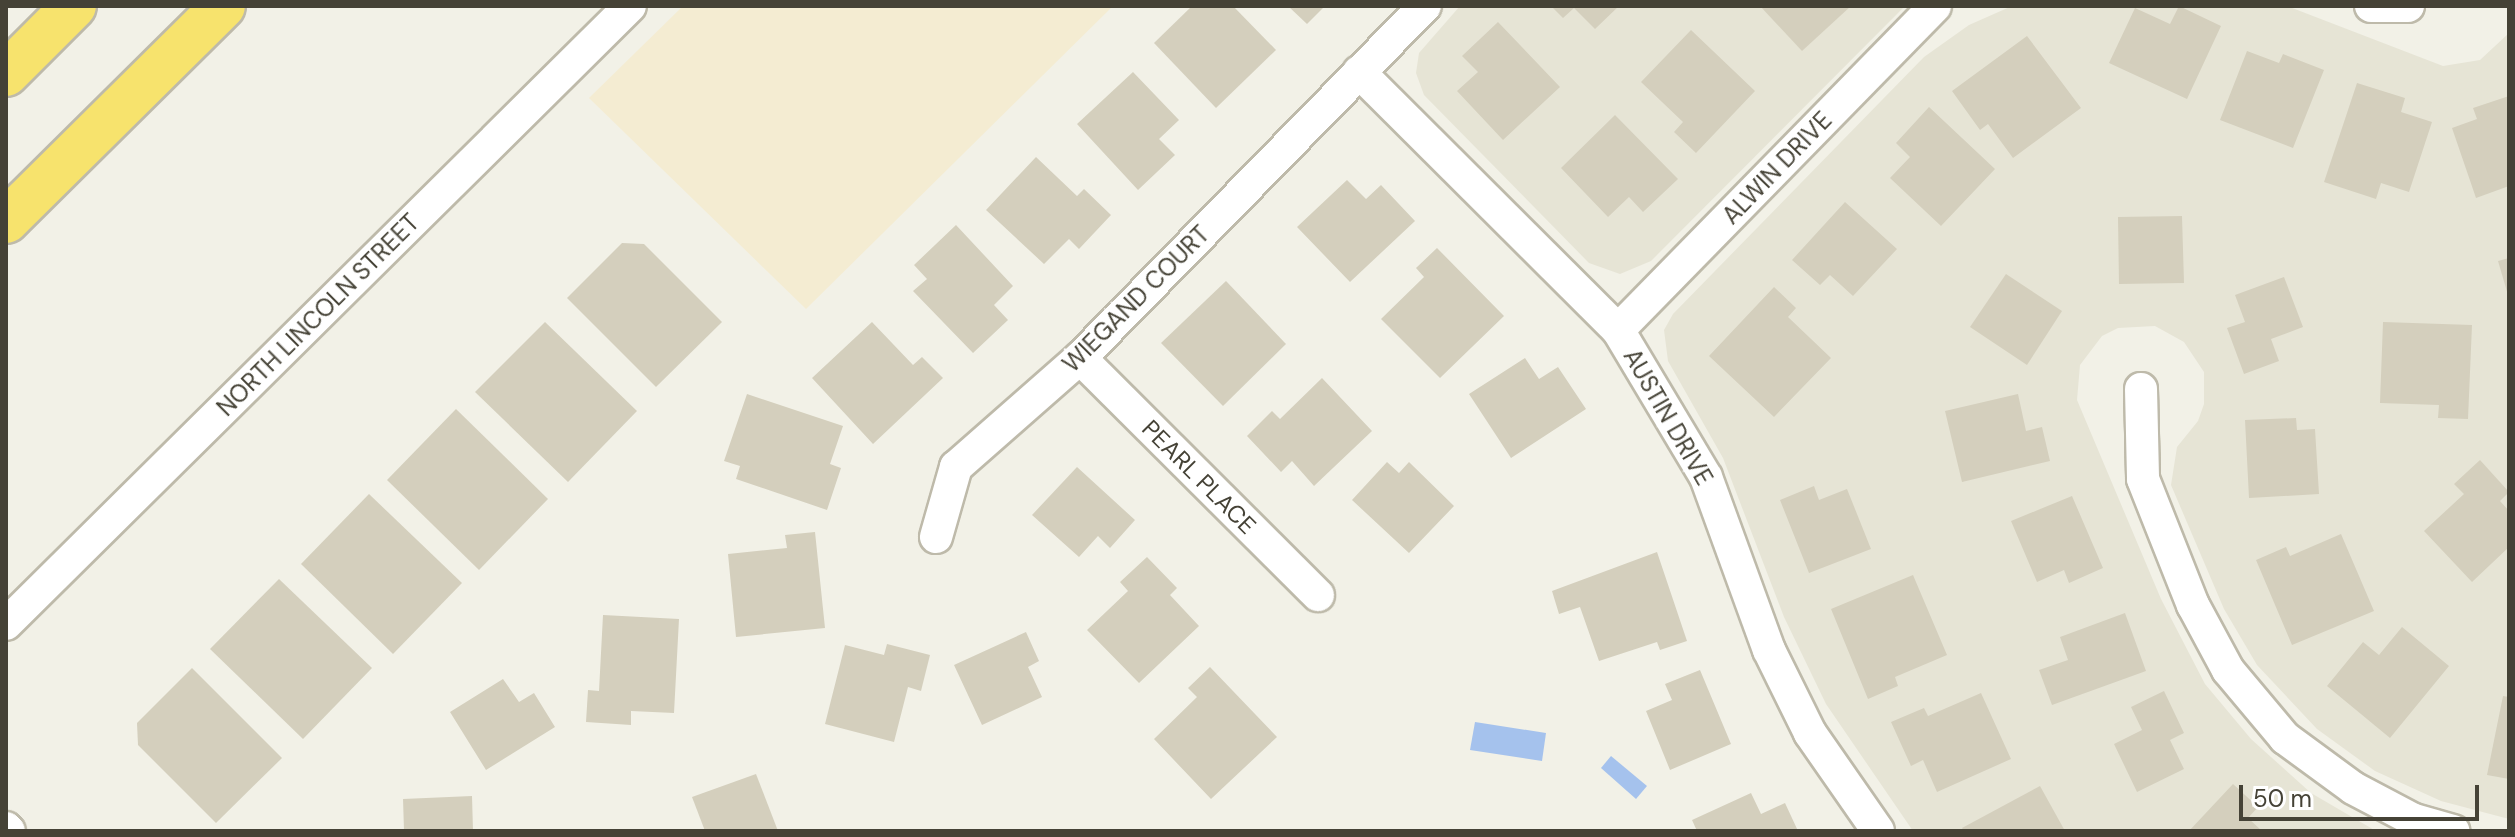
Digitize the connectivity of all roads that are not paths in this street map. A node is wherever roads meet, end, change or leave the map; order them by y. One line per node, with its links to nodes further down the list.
1 (74, 6): 9 (highway)
2 (223, 6): 10 (highway)
3 (630, 6): 16 (street, NORTH LINCOLN STREET)
4 (1425, 6): 8 (street, WIEGAND COURT)
5 (1935, 6): 11 (street, ALWIN DRIVE)
6 (2371, 6): 7 (street)
7 (2408, 6)
8 (1359, 72): 11 (street, AUSTIN DRIVE); 12 (street, WIEGAND COURT)
9 (6, 74)
10 (6, 221)
11 (1618, 330): 17 (street, AUSTIN DRIVE)
12 (1080, 358): 14 (street, WIEGAND COURT); 15 (street, PEARL PLACE)
13 (2141, 389): 18 (street)
14 (936, 537)
15 (1318, 595)
16 (6, 624)
17 (1878, 831)
18 (2453, 831)

